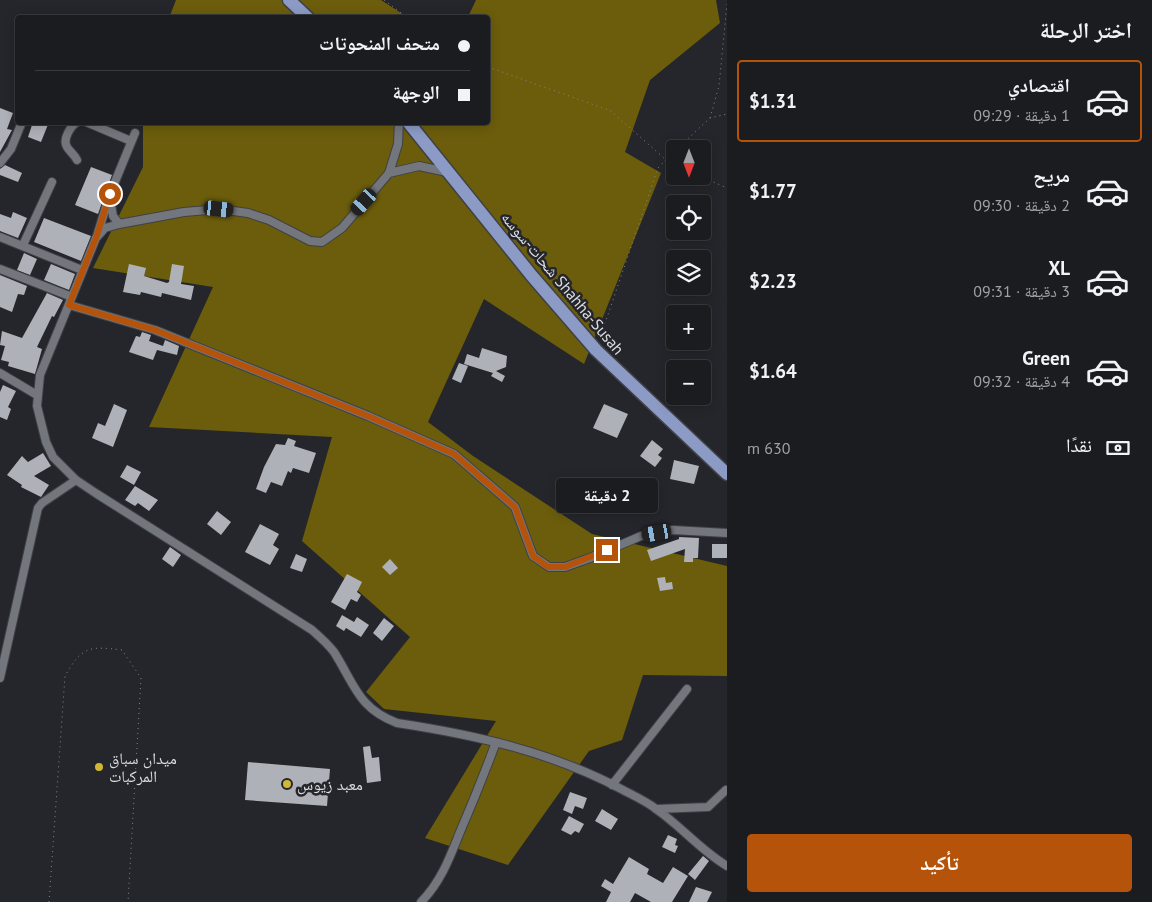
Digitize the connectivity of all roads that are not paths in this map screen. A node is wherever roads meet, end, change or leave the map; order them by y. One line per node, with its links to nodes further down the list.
1 (289, 0): 2 (main road)
2 (305, 15)
3 (21, 125): 9 (street)
4 (74, 125): 8 (street)
5 (95, 125): 13 (street)
6 (399, 125): 10 (street)
7 (410, 125): 11 (main road, شحات-سوسه Shahha-Susah)
8 (77, 160)
9 (0, 163)
10 (389, 173): 11 (street); 14 (street)
11 (449, 173): 24 (main road, شحات-سوسه Shahha-Susah)
12 (52, 182): 17 (street)
13 (110, 194): 14 (street); 16 (street)
14 (119, 224): 16 (street)
15 (0, 237): 17 (street)
16 (96, 238): 19 (street)
17 (23, 245): 19 (street)
18 (0, 269): 20 (street)
19 (82, 270): 20 (street)
20 (72, 297): 21 (street)
21 (69, 305): 23 (street); 26 (street)
22 (0, 372): 23 (street)
23 (37, 395): 25 (street)
24 (727, 474)
25 (76, 480): 27 (street); 29 (street)
26 (727, 533)
27 (0, 678)
28 (688, 689): 30 (street)
29 (496, 742): 30 (street); 34 (street)
30 (612, 785): 32 (street)
31 (726, 790): 32 (street)
32 (656, 809): 33 (street)
33 (727, 866)
34 (421, 902)

